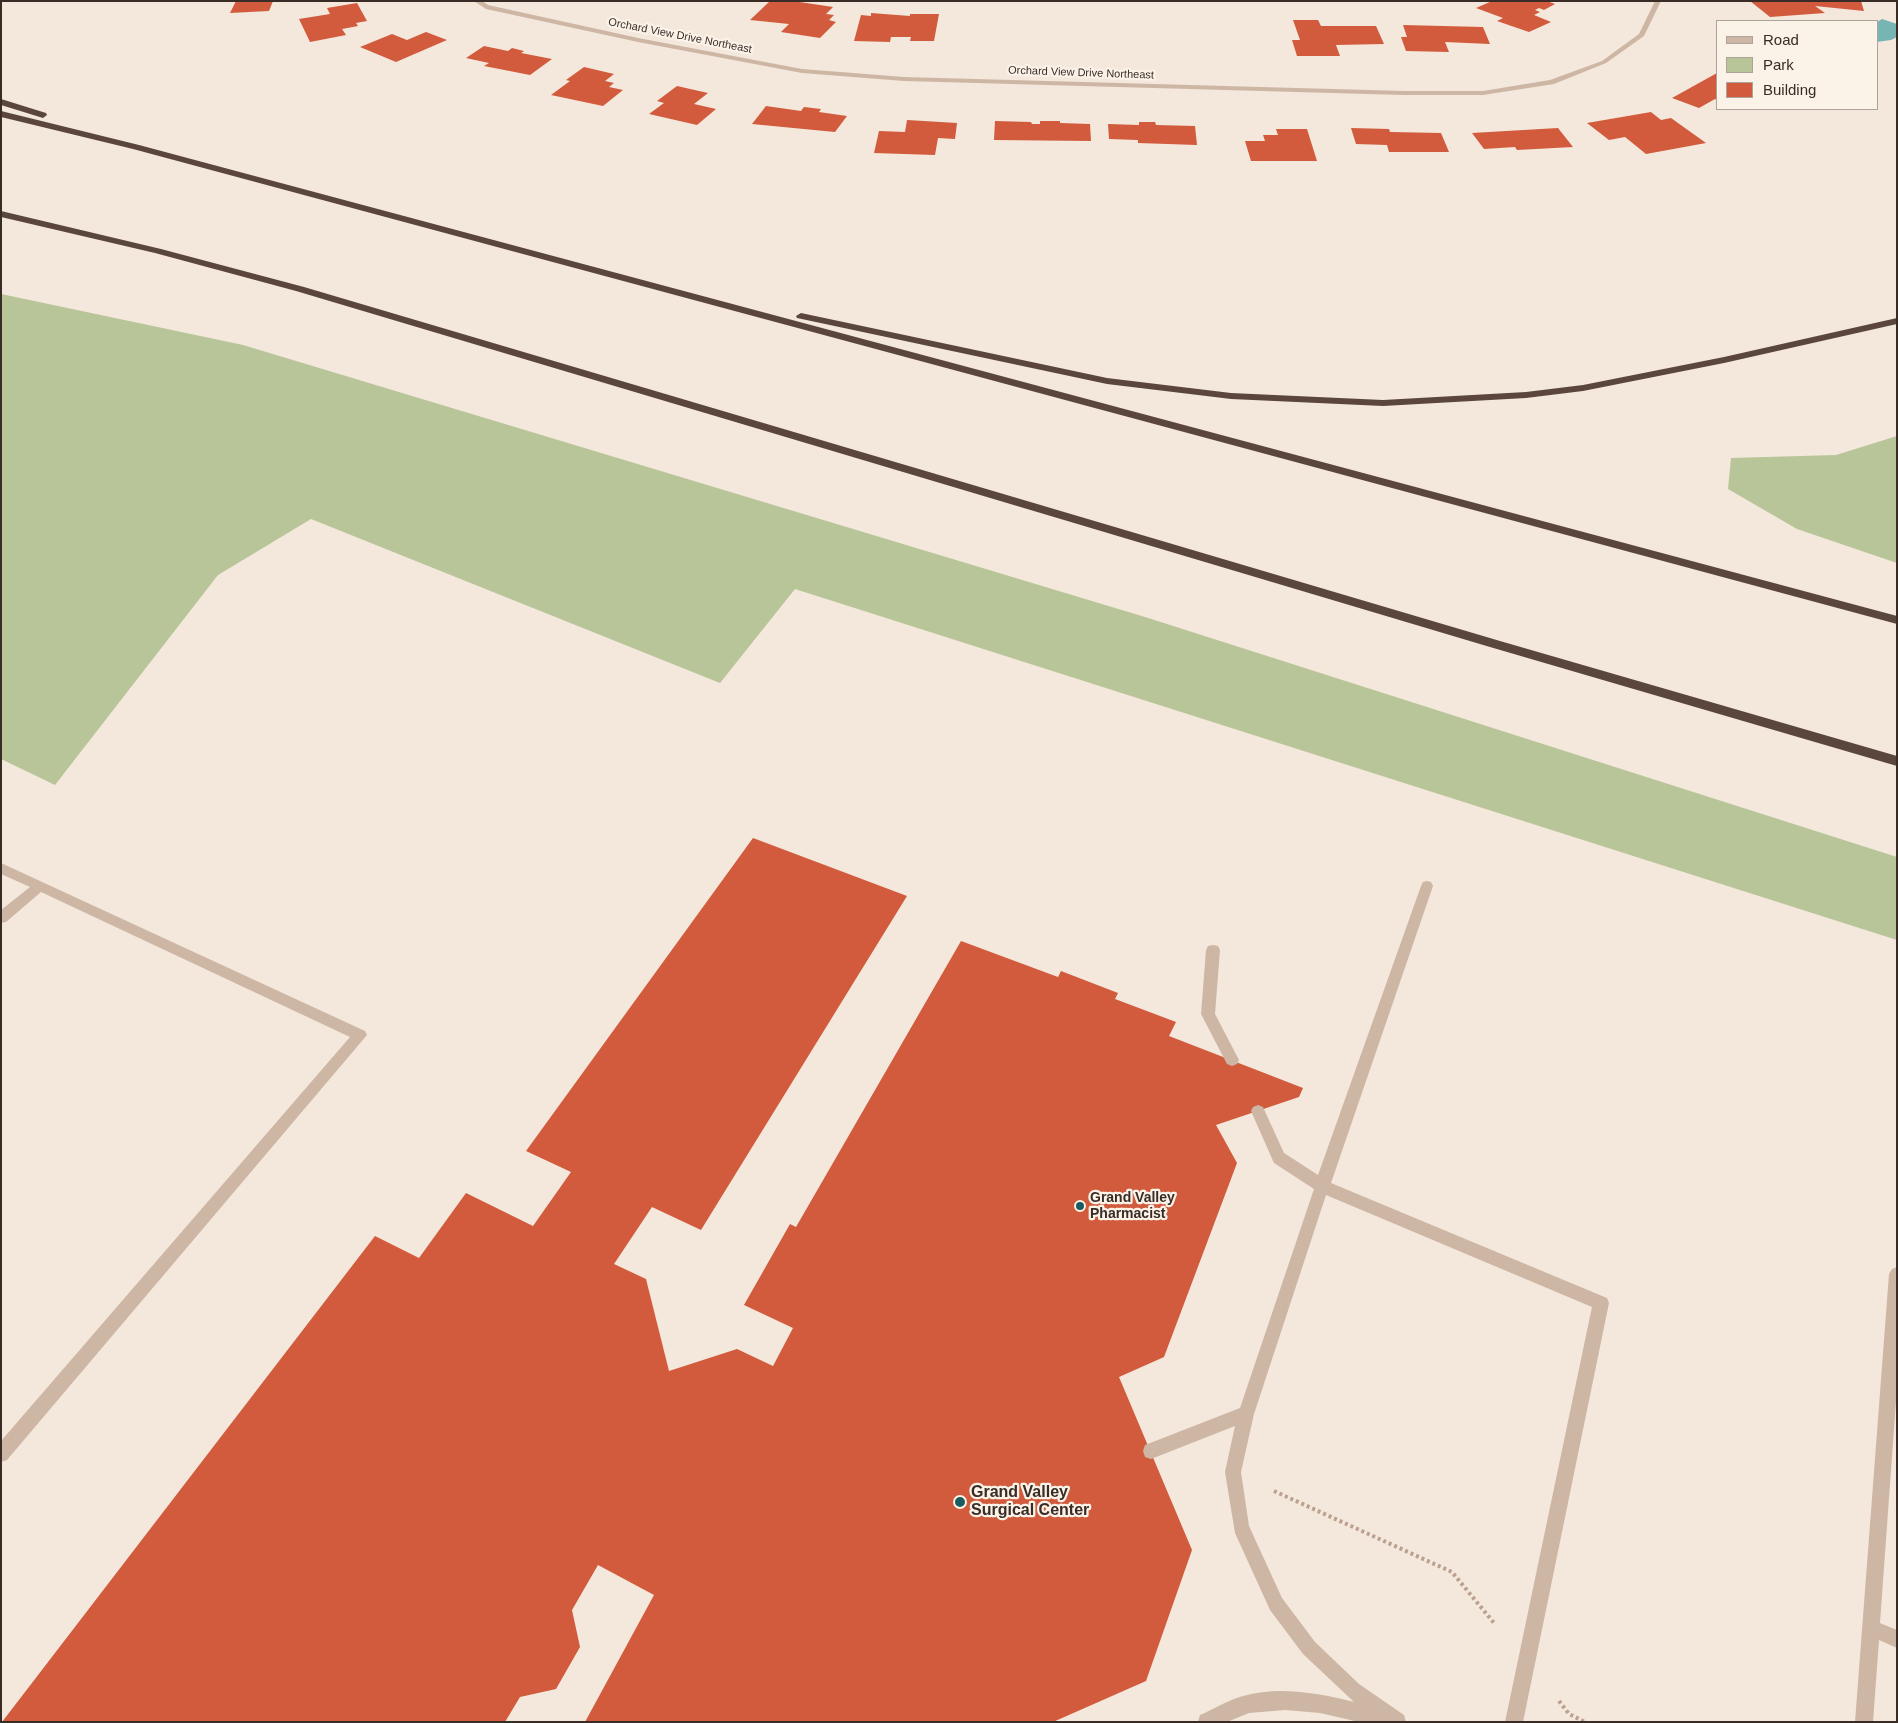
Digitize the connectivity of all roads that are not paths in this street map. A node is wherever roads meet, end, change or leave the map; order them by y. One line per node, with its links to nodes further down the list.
1 (477, 1): 2 (street, Orchard View Drive Northeast)
2 (1658, 1)
3 (1, 102): 5 (highway)
4 (1, 114): 5 (highway)
5 (136, 147): 7 (highway)
6 (1, 214): 10 (highway)
7 (619, 277): 8 (highway); 9 (highway)
8 (1897, 321)
9 (1897, 620)
10 (1897, 761)
11 (1, 868): 12 (street)
12 (40, 886): 14 (street); 22 (street)
13 (1427, 886): 18 (street)
14 (1, 918)
15 (1213, 950): 16 (street)
16 (1232, 1060)
17 (1258, 1111): 18 (street)
18 (1322, 1186): 20 (street); 28 (street)
19 (1897, 1274): 23 (street)
20 (1246, 1414): 21 (street); 27 (street)
21 (1151, 1452)
22 (1, 1454)
23 (1871, 1628): 24 (street); 29 (street)
24 (1897, 1639)
25 (1207, 1722): 26 (street)
26 (1389, 1722)
27 (1397, 1722)
28 (1514, 1722)
29 (1864, 1722)

